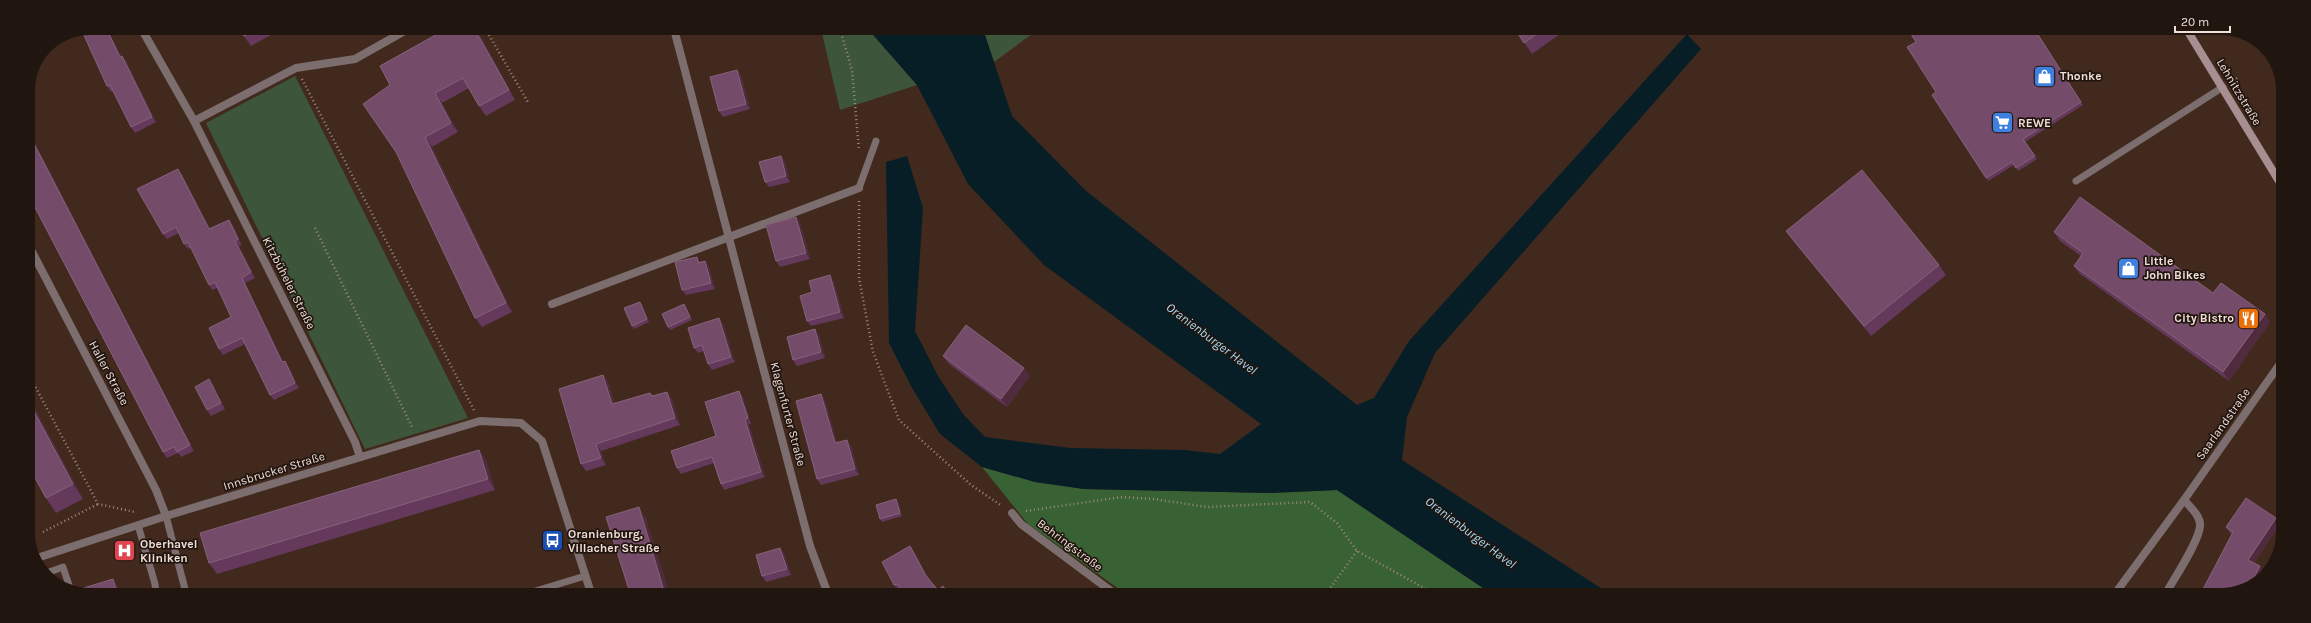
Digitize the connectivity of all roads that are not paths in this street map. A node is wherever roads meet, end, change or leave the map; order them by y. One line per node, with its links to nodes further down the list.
1 (145, 35): 6 (street, Kitzbüheler Straße)
2 (397, 35): 6 (street)
3 (676, 35): 11 (street, Klagenfurter Straße)
4 (2190, 35): 5 (main road, Lehnitzstraße)
5 (2223, 87): 8 (main road, Lehnitzstraße); 9 (lane)
6 (194, 121): 15 (street, Kitzbüheler Straße)
7 (876, 141): 10 (lane)
8 (2276, 176)
9 (2076, 181)
10 (859, 188): 11 (street)
11 (729, 238): 13 (street); 28 (street, Klagenfurter Straße)
12 (35, 257): 18 (street, Haller Straße)
13 (552, 304)
14 (2276, 370): 16 (street, Saarlandstraße)
15 (360, 457): 18 (street, Innsbrucker Straße); 22 (street, Innsbrucker Straße)
16 (2184, 500): 30 (street, Saarlandstraße); 31 (street)
17 (1012, 513): 29 (street, Behringstraße)
18 (166, 516): 19 (street, Innsbrucker Straße); 25 (lane)
19 (138, 525): 20 (street, Innsbrucker Straße); 24 (lane)
20 (40, 557)
21 (51, 572): 23 (lane)
22 (585, 576): 26 (lane); 27 (street)
23 (69, 584)
24 (155, 588)
25 (185, 588)
26 (545, 588)
27 (589, 588)
28 (826, 588)
29 (1107, 588)
30 (2119, 588)
31 (2169, 588)

